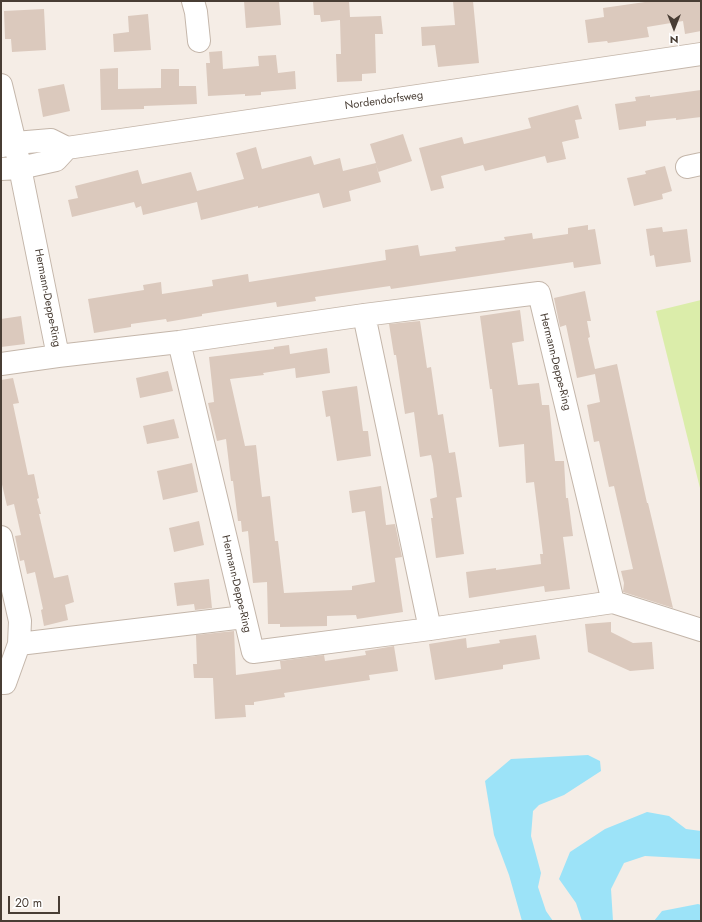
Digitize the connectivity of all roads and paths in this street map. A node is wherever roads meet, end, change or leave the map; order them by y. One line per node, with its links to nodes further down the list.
1 (193, 1): 2 (street)
2 (200, 41)
3 (701, 54): 6 (street, Nordendorfsweg)
4 (1, 85): 5 (street, Hermann-Deppe-Ring)
5 (8, 145): 6 (street); 7 (street, Hermann-Deppe-Ring)
6 (67, 148): 7 (street)
7 (11, 168): 10 (street, Hermann-Deppe-Ring)
8 (364, 315): 9 (street, Hermann-Deppe-Ring); 13 (street, Hermann-Deppe-Ring); 15 (street)
9 (179, 342): 10 (street, Hermann-Deppe-Ring); 14 (street, Hermann-Deppe-Ring)
10 (58, 356): 11 (street)
11 (1, 364)
12 (1, 537): 17 (street)
13 (613, 602): 15 (street, Hermann-Deppe-Ring); 16 (street, Hermann-Deppe-Ring)
14 (244, 617): 15 (street, Hermann-Deppe-Ring); 17 (street)
15 (430, 629)
16 (701, 630)
17 (19, 644): 18 (street)
18 (1, 683)

